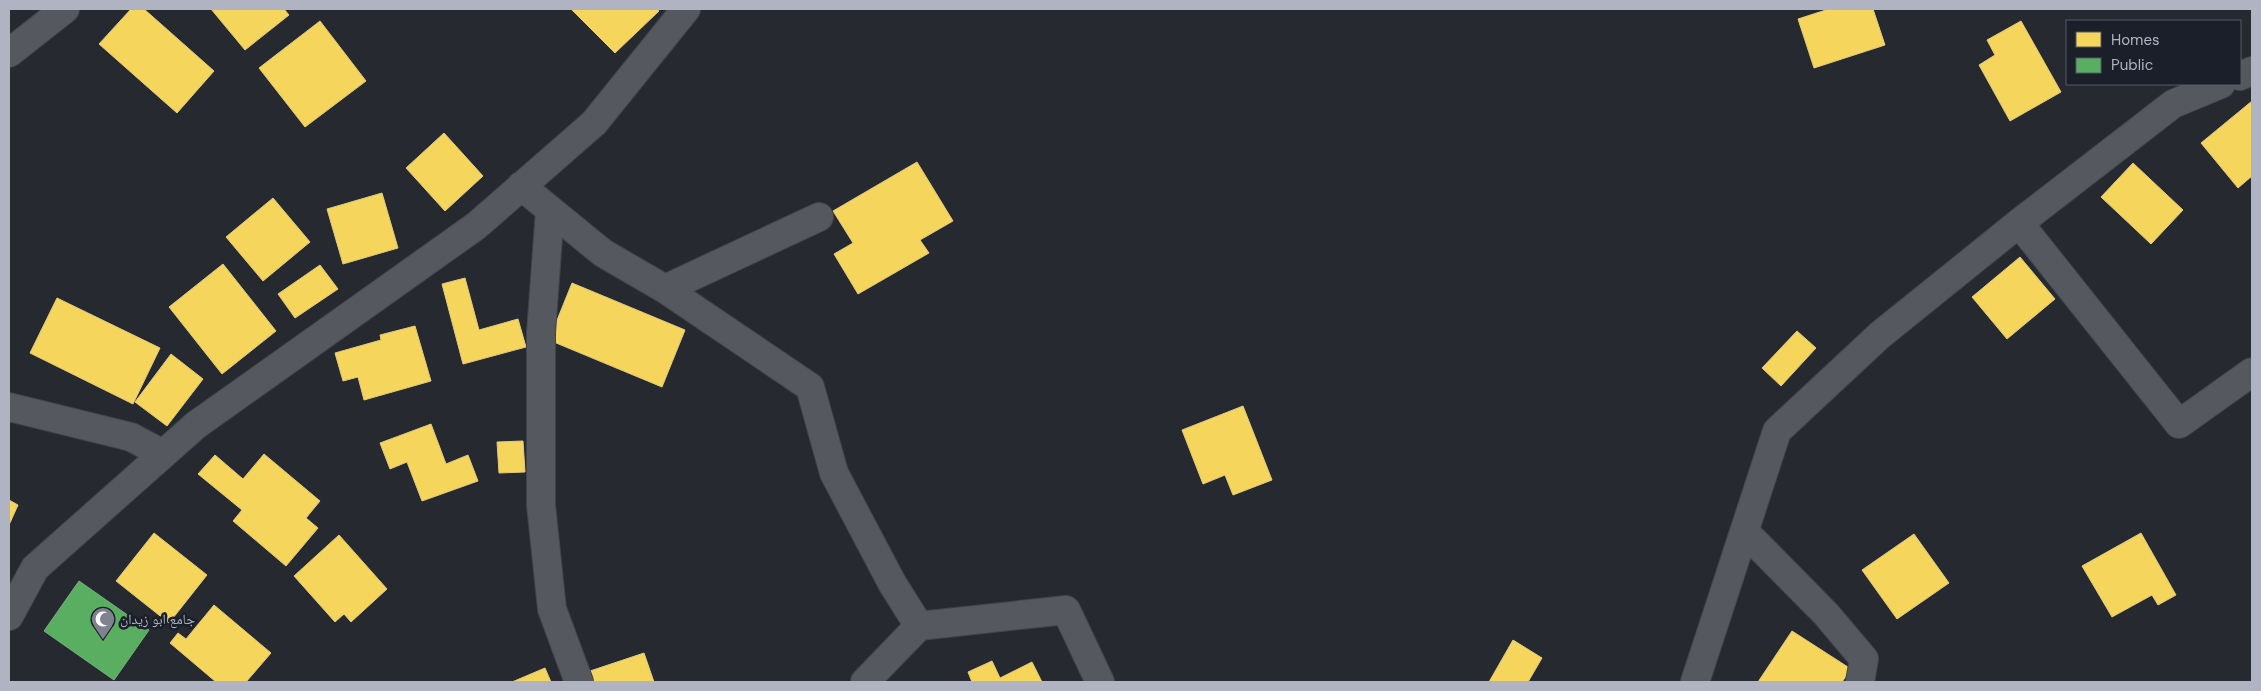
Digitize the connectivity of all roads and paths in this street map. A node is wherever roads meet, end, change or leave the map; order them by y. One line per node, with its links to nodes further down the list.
1 (65, 9): 3 (street)
2 (676, 14): 5 (street)
3 (9, 53)
4 (2219, 85): 8 (street)
5 (520, 186): 6 (street); 12 (street)
6 (550, 210): 9 (street); 16 (street)
7 (819, 217): 9 (street)
8 (2019, 223): 10 (street); 13 (street)
9 (665, 289): 15 (street)
10 (2252, 372)
11 (9, 407): 12 (street)
12 (163, 454): 14 (street)
13 (1744, 532): 19 (street); 20 (street)
14 (9, 616)
15 (919, 626): 17 (street); 18 (street)
16 (579, 682)
17 (865, 682)
18 (1100, 682)
19 (1694, 682)
20 (1860, 682)

